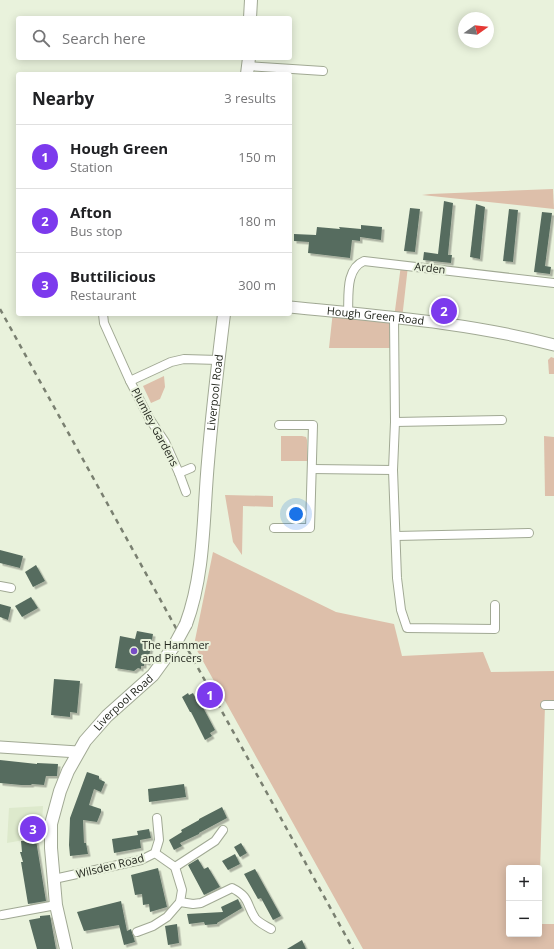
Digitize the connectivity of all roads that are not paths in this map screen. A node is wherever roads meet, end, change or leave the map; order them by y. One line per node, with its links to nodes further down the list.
1 (251, 0): 2 (main road)
2 (250, 16)
3 (248, 66): 4 (street)
4 (323, 71)
5 (554, 283): 7 (street, Arden)
6 (292, 307): 7 (street, Hough Green Road)
7 (348, 313): 10 (street, Hough Green Road)
8 (103, 316): 13 (street, Plumley Gardens)
9 (224, 316): 12 (main road, Liverpool Road)
10 (394, 318): 11 (street, Hough Green Road); 15 (street)
11 (554, 345)
12 (218, 360): 13 (street, Plumley Gardens); 31 (main road, Liverpool Road, bridge)
13 (130, 381): 20 (street, Plumley Gardens)
14 (502, 420): 15 (street)
15 (395, 422): 19 (street)
16 (279, 425): 18 (street)
17 (191, 468): 20 (street, Plumley Gardens)
18 (312, 469): 19 (street); 22 (street)
19 (393, 470): 24 (street)
20 (179, 473): 21 (street, Plumley Gardens)
21 (186, 492)
22 (274, 528)
23 (529, 533): 24 (street)
24 (396, 536): 27 (street)
25 (0, 586): 26 (street)
26 (11, 588)
27 (495, 606)
28 (545, 705): 29 (street)
29 (554, 705)
30 (0, 747): 31 (street)
31 (78, 752): 36 (main road, Liverpool Road)
32 (157, 818): 34 (street, Wilsden Road)
33 (223, 830): 35 (street)
34 (155, 853): 35 (street); 36 (street, Wilsden Road)
35 (175, 867): 37 (street)
36 (54, 879): 38 (main road, Liverpool Road)
37 (180, 902): 40 (street); 41 (street)
38 (56, 905): 39 (street); 42 (main road, Liverpool Road)
39 (2, 916)
40 (271, 929)
41 (137, 932)
42 (66, 949)

